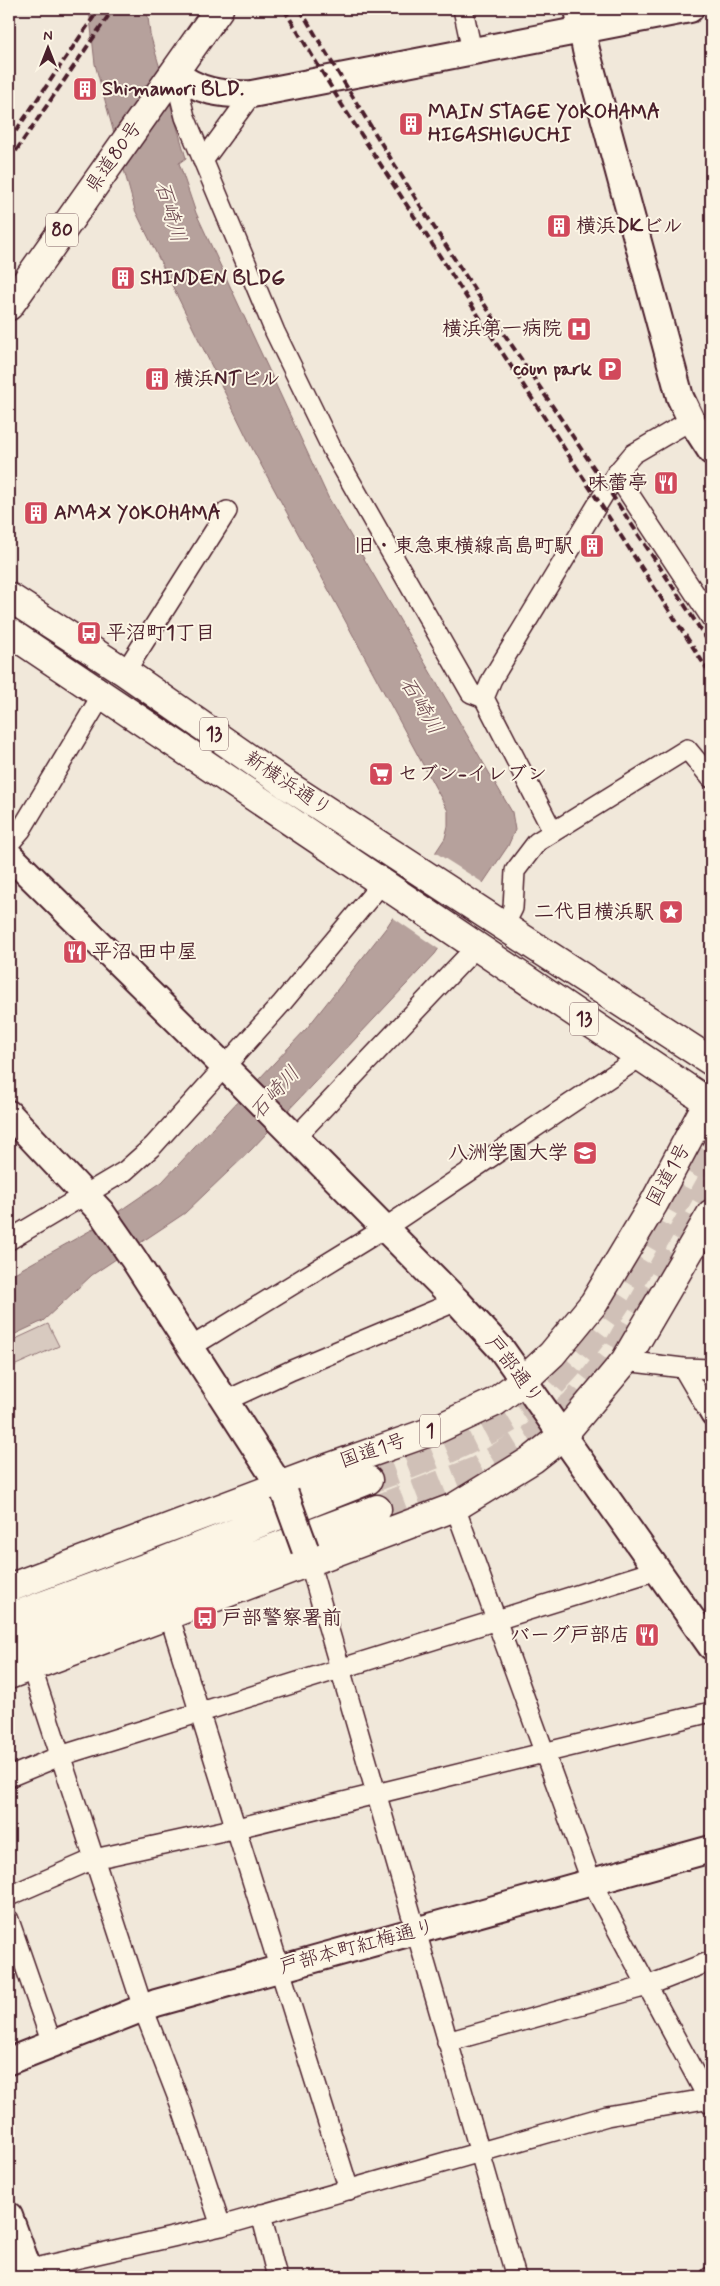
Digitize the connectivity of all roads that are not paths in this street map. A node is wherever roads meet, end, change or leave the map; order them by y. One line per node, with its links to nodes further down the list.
1 (219, 9): 6 (main road, 県道80号 / 80)
2 (464, 9): 5 (street)
3 (690, 9): 4 (street)
4 (580, 19): 5 (street); 10 (street)
5 (472, 51): 7 (street)
6 (171, 77): 7 (street); 8 (street); 9 (main road, 県道80号 / 80)
7 (252, 94): 8 (street)
8 (203, 161): 19 (street)
9 (9, 306)
10 (691, 420): 11 (street); 12 (street)
11 (711, 452)
12 (616, 474): 15 (street); 19 (street)
13 (227, 511): 17 (street)
14 (9, 597): 17 (main road, 新横浜通り / 13)
15 (711, 618)
16 (9, 632): 18 (main road, 新横浜通り / 13)
17 (125, 672): 25 (main road, 新横浜通り / 13)
18 (102, 695): 22 (street); 24 (main road, 新横浜通り / 13)
19 (484, 698): 21 (street)
20 (711, 778): 21 (street)
21 (553, 832): 25 (street)
22 (9, 844)
23 (9, 856): 29 (street, 戸部通り)
24 (392, 889): 26 (main road, 13); 29 (street)
25 (504, 926): 28 (main road, 13)
26 (468, 941): 27 (main road, 13); 32 (street)
27 (640, 1057): 30 (main road, 13); 35 (street)
28 (711, 1061)
29 (223, 1067): 32 (street, 戸部通り); 33 (street)
30 (710, 1102): 42 (main road, 国道1号 / 1)
31 (9, 1114): 33 (street)
32 (288, 1131): 35 (street, 戸部通り)
33 (86, 1195): 36 (street); 38 (street)
34 (708, 1222): 39 (main road)
35 (385, 1228): 37 (street, 戸部通り); 38 (street)
36 (9, 1240)
37 (457, 1301): 42 (street, 戸部通り); 43 (street)
38 (191, 1347): 43 (street)
39 (625, 1361): 40 (street); 45 (main road)
40 (684, 1368): 41 (street); 44 (street)
41 (711, 1369)
42 (524, 1380): 45 (street, 戸部通り); 47 (main road, 国道1号 / 1)
43 (225, 1401): 47 (street)
44 (711, 1416)
45 (562, 1436): 48 (main road); 51 (street, 戸部通り)
46 (368, 1480): 54 (main road, 国道1号)
47 (282, 1490): 50 (street, bridge); 52 (main road, 国道1号 / 1)
48 (455, 1507): 50 (main road); 55 (street)
49 (377, 1509): 57 (main road)
50 (307, 1555): 53 (main road); 58 (street)
51 (657, 1570): 55 (street); 56 (street, 戸部通り)
52 (9, 1588)
53 (168, 1615): 59 (main road); 61 (street)
54 (9, 1618)
55 (497, 1620): 58 (street); 62 (street)
56 (711, 1646)
57 (9, 1647)
58 (339, 1668): 61 (street); 65 (street)
59 (20, 1671): 63 (street)
60 (711, 1712): 62 (street)
61 (199, 1713): 63 (street); 66 (street)
62 (544, 1752): 65 (street); 69 (street)
63 (60, 1756): 64 (street); 68 (street)
64 (9, 1777)
65 (375, 1794): 66 (street); 72 (street)
66 (237, 1828): 68 (street); 74 (street)
67 (711, 1849): 69 (street, 戸部本町紅梅通り)
68 (94, 1859): 70 (street); 76 (street)
69 (592, 1883): 72 (street, 戸部本町紅梅通り); 75 (street)
70 (9, 1896)
71 (9, 1920): 78 (street)
72 (417, 1931): 74 (street, 戸部本町紅梅通り); 77 (street)
73 (711, 1961): 75 (street)
74 (279, 1968): 76 (street, 戸部本町紅梅通り); 82 (street)
75 (647, 1986): 77 (street); 80 (street)
76 (143, 2008): 78 (street, 戸部本町紅梅通り); 85 (street)
77 (447, 2042): 81 (street)
78 (52, 2044): 79 (street, 戸部本町紅梅通り)
79 (9, 2061)
80 (710, 2100): 81 (street)
81 (480, 2151): 82 (street); 88 (street)
82 (349, 2190): 83 (street)
83 (261, 2214): 85 (street); 87 (street)
84 (9, 2216): 86 (street)
85 (221, 2226): 86 (street)
86 (23, 2274)
87 (277, 2277)
88 (516, 2277)

